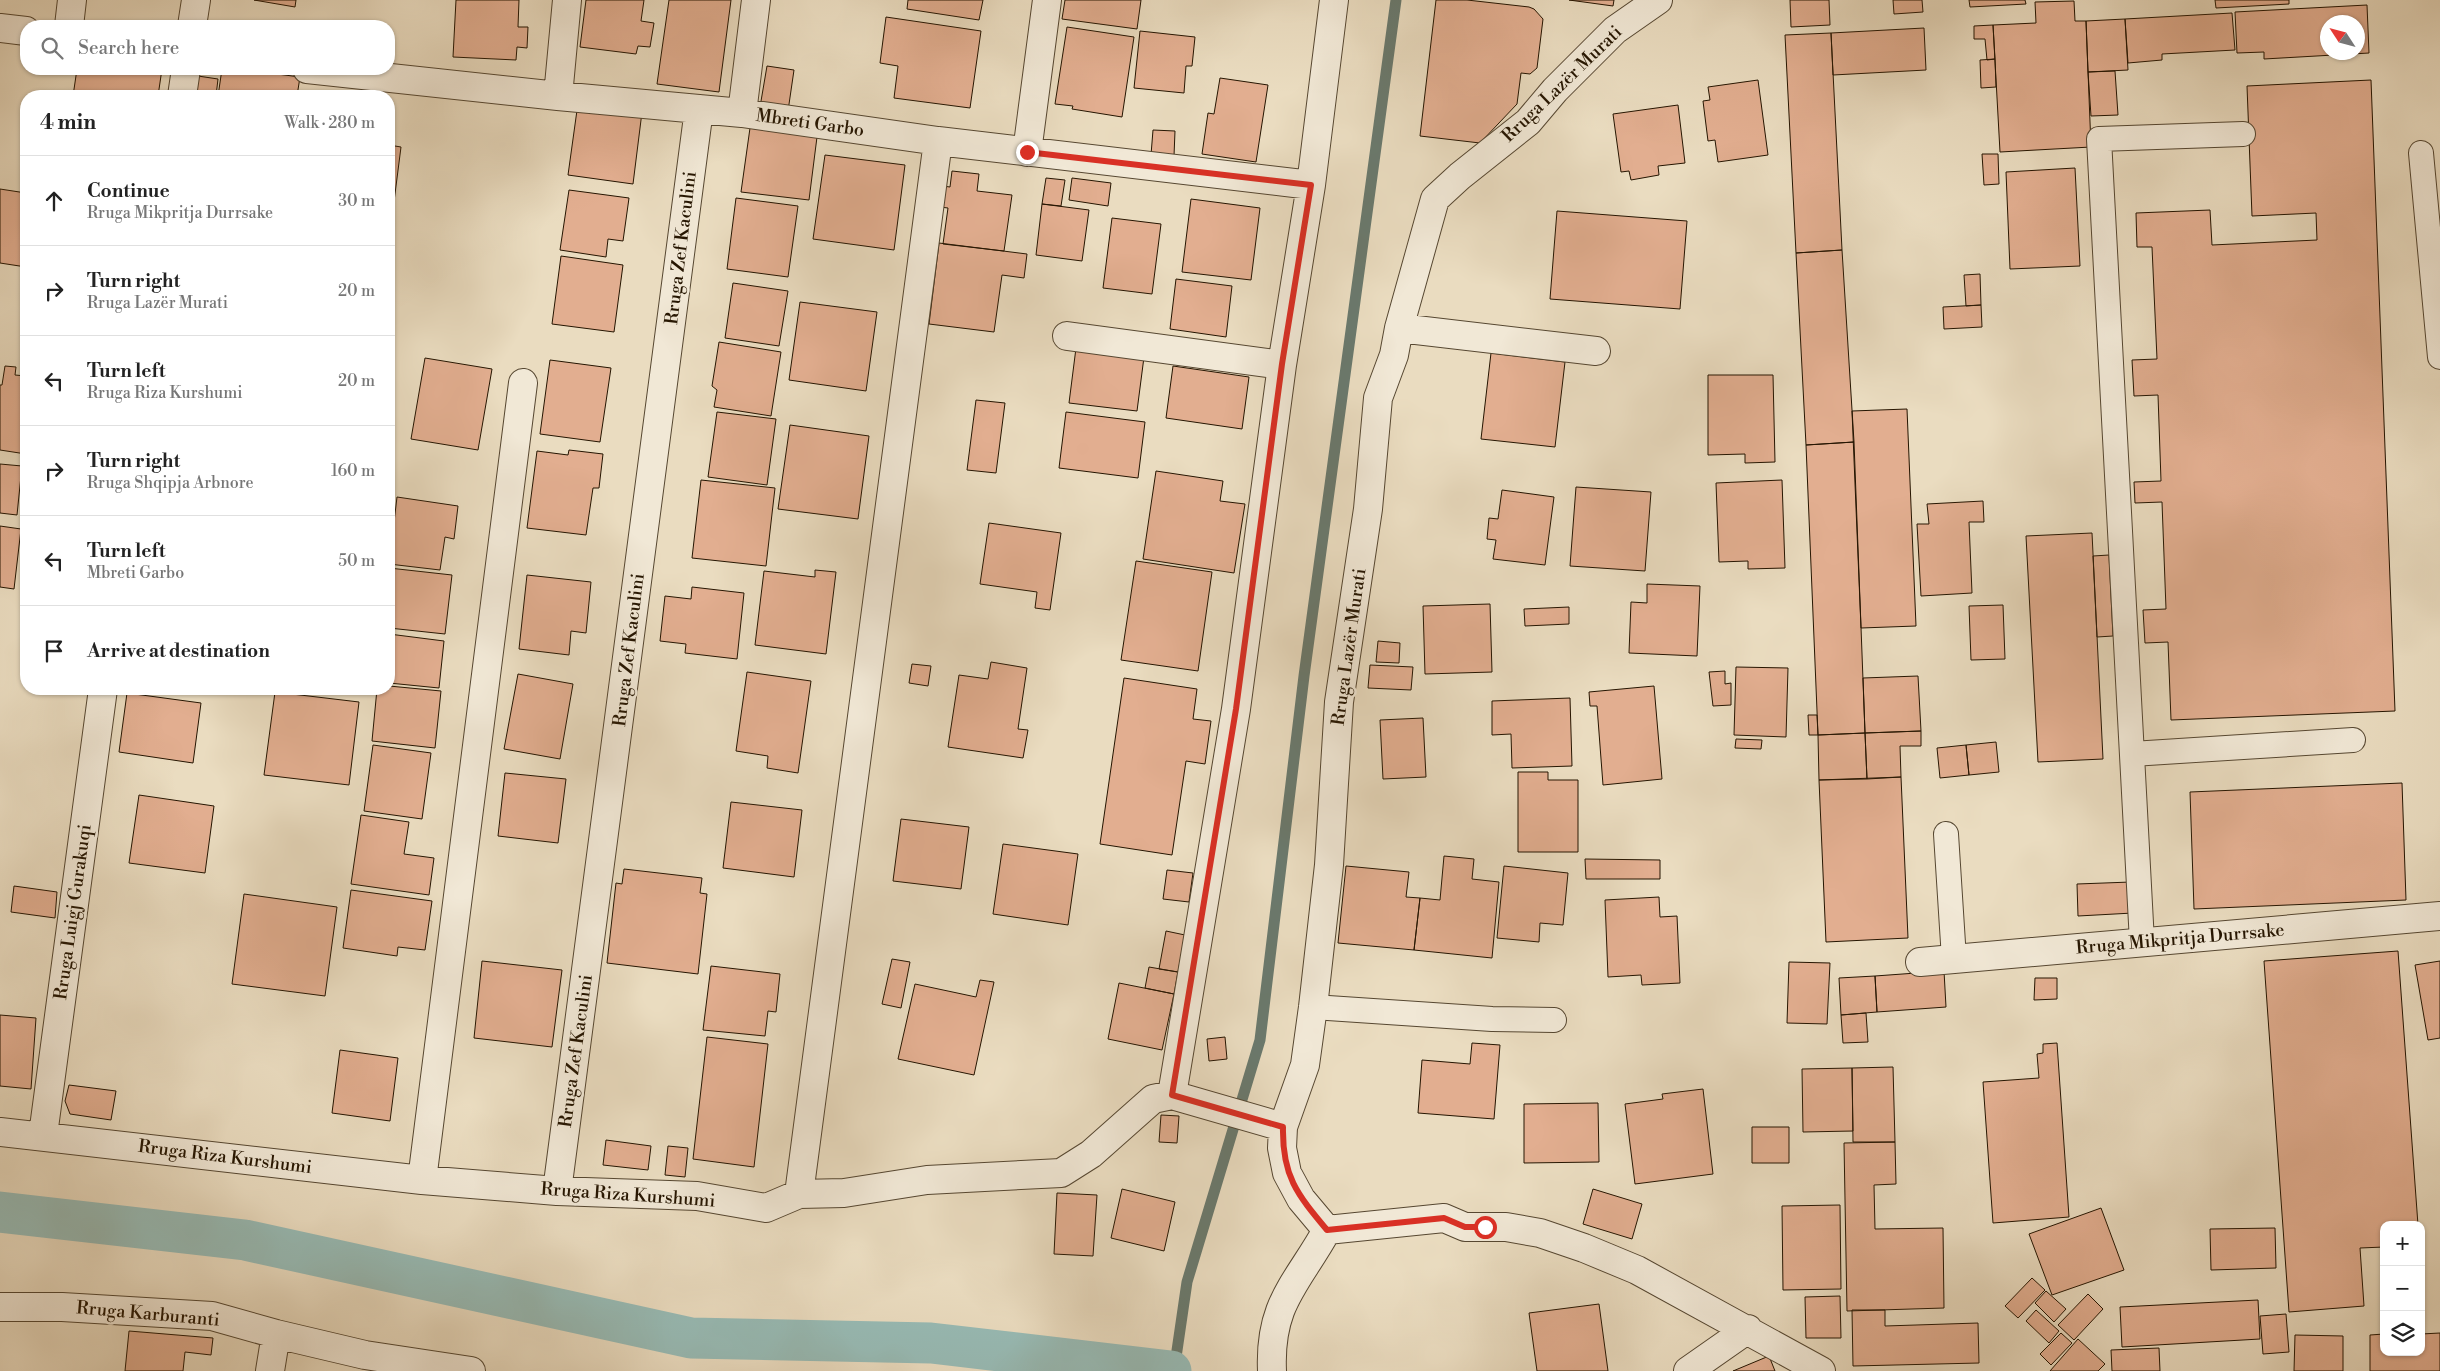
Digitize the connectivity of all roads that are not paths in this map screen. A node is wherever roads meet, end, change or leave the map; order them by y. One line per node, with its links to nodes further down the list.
1 (72, 0): 8 (street)
2 (196, 0): 9 (street)
3 (567, 0): 15 (street)
4 (756, 0): 17 (street)
5 (1047, 0): 20 (street)
6 (1334, 0): 22 (street)
7 (1658, 0): 23 (street, Rruga Lazër Murati)
8 (70, 20)
9 (193, 20)
10 (0, 28): 11 (street)
11 (20, 30)
12 (185, 75): 14 (street)
13 (363, 75): 15 (street, Mbreti Garbo)
14 (183, 90)
15 (558, 96): 16 (street, Mbreti Garbo)
16 (698, 109): 17 (street, Mbreti Garbo); 44 (street, Rruga Zef Kaculini)
17 (742, 113): 19 (street, Mbreti Garbo)
18 (2243, 134): 31 (lane)
19 (938, 141): 20 (street, Mbreti Garbo); 45 (street)
20 (1027, 152): 22 (street, Mbreti Garbo)
21 (2421, 153): 26 (lane)
22 (1311, 185): 27 (street)
23 (1399, 328): 25 (street); 37 (street, Rruga Lazër Murati)
24 (1067, 336): 27 (street)
25 (1596, 352)
26 (2440, 357)
27 (1282, 364): 39 (street)
28 (523, 384): 43 (street)
29 (102, 695): 42 (street, Rruga Luigj Gurakuqi)
30 (2353, 740): 31 (lane)
31 (2132, 754): 34 (lane)
32 (1946, 834): 35 (lane)
33 (2440, 916): 34 (street, Rruga Mikpritja Durrsake)
34 (2142, 942): 35 (street, Rruga Mikpritja Durrsake)
35 (1954, 959): 36 (street, Rruga Mikpritja Durrsake)
36 (1920, 962)
37 (1313, 1006): 38 (lane); 40 (street, Rruga Lazër Murati)
38 (1554, 1020)
39 (1172, 1095): 40 (street); 45 (street, Rruga Riza Kurshumi)
40 (1283, 1127): 46 (street, Rruga Lazër Murati)
41 (0, 1132): 42 (street, Rruga Riza Kurshumi)
42 (43, 1135): 43 (street, Rruga Riza Kurshumi)
43 (422, 1180): 44 (street, Rruga Riza Kurshumi)
44 (557, 1191): 45 (street, Rruga Riza Kurshumi)
45 (798, 1194)
46 (1327, 1230): 48 (street); 52 (street)
47 (0, 1307): 49 (street, Rruga Karburanti)
48 (1748, 1329): 53 (street); 54 (street)
49 (276, 1334): 50 (street); 51 (street, Rruga Karburanti)
50 (270, 1371)
51 (472, 1371)
52 (1272, 1371)
53 (1688, 1371)
54 (1821, 1371)

